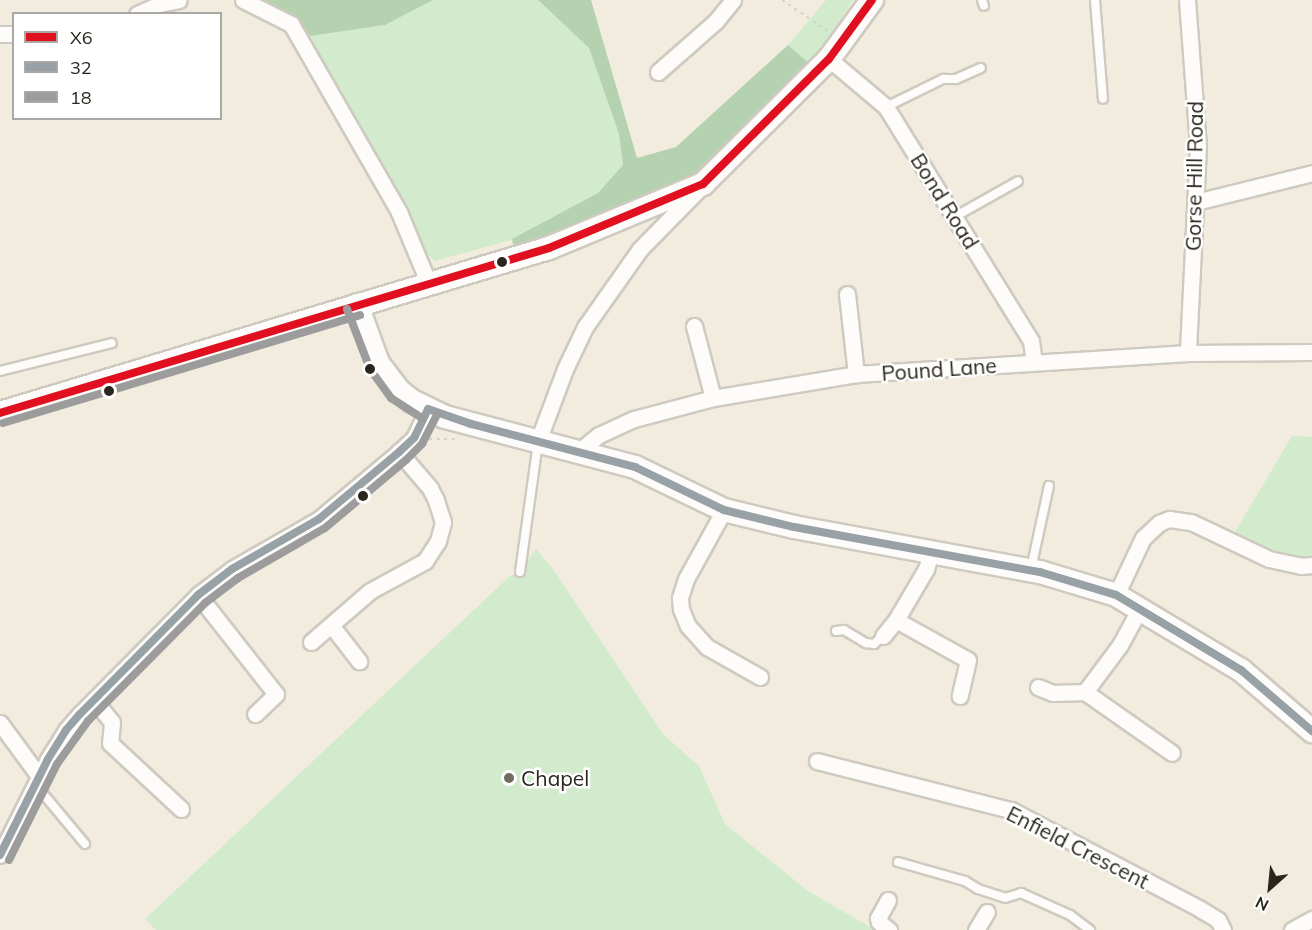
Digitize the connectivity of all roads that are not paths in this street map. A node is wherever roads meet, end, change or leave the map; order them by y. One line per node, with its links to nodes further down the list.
1 (178, 0): 7 (street)
2 (243, 0): 18 (street)
3 (733, 0): 10 (street)
4 (872, 0): 8 (street)
5 (1095, 0): 11 (lane)
6 (1187, 0): 16 (street, Gorse Hill Road)
7 (141, 12)
8 (829, 59): 12 (street, Bond Road); 15 (street)
9 (981, 68): 12 (lane)
10 (658, 72)
11 (1103, 99)
12 (886, 107): 17 (street, Bond Road)
13 (1312, 173): 16 (street)
14 (1018, 181): 17 (lane)
15 (704, 184): 18 (street); 31 (street)
16 (1196, 202): 24 (street, Gorse Hill Road)
17 (956, 216): 25 (street, Bond Road)
18 (429, 284): 20 (street)
19 (847, 294): 27 (street)
20 (357, 305): 29 (street); 30 (street)
21 (694, 326): 28 (street)
22 (112, 344): 26 (lane)
23 (1312, 352): 24 (street, Pound Lane)
24 (1188, 353): 25 (street, Pound Lane)
25 (1034, 362): 27 (street, Pound Lane)
26 (0, 371)
27 (856, 374): 28 (street, Pound Lane)
28 (713, 398): 32 (street, Pound Lane)
29 (428, 409): 31 (street); 33 (street)
30 (0, 413)
31 (538, 441): 32 (street); 39 (lane)
32 (579, 451): 35 (street)
33 (399, 452): 40 (street); 44 (street)
34 (1049, 486): 38 (lane)
35 (724, 510): 36 (street); 49 (street)
36 (931, 552): 38 (street); 43 (street)
37 (1312, 565): 41 (street)
38 (1030, 570): 41 (street)
39 (520, 572)
40 (198, 595): 55 (street); 56 (street)
41 (1116, 595): 42 (street)
42 (1140, 608): 53 (street); 58 (street)
43 (896, 620): 46 (street); 54 (street)
44 (331, 625): 47 (street); 48 (street)
45 (836, 631): 46 (lane)
46 (883, 636)
47 (311, 642)
48 (359, 661)
49 (733, 662): 50 (street); 51 (street)
50 (725, 676)
51 (760, 677)
52 (1038, 687): 53 (street)
53 (1085, 692): 59 (street)
54 (960, 696)
55 (94, 700): 61 (street); 62 (street)
56 (255, 714)
57 (0, 723): 61 (street)
58 (1312, 731)
59 (1172, 753)
60 (817, 761): 72 (street, Enfield Crescent)
61 (37, 780): 63 (lane); 64 (street)
62 (181, 809)
63 (85, 844)
64 (0, 855)
65 (898, 862): 71 (lane)
66 (888, 900): 69 (street)
67 (987, 912): 70 (street)
68 (1312, 919): 73 (street)
69 (889, 930)
70 (976, 930)
71 (1090, 930)
72 (1223, 930)
73 (1292, 930)

